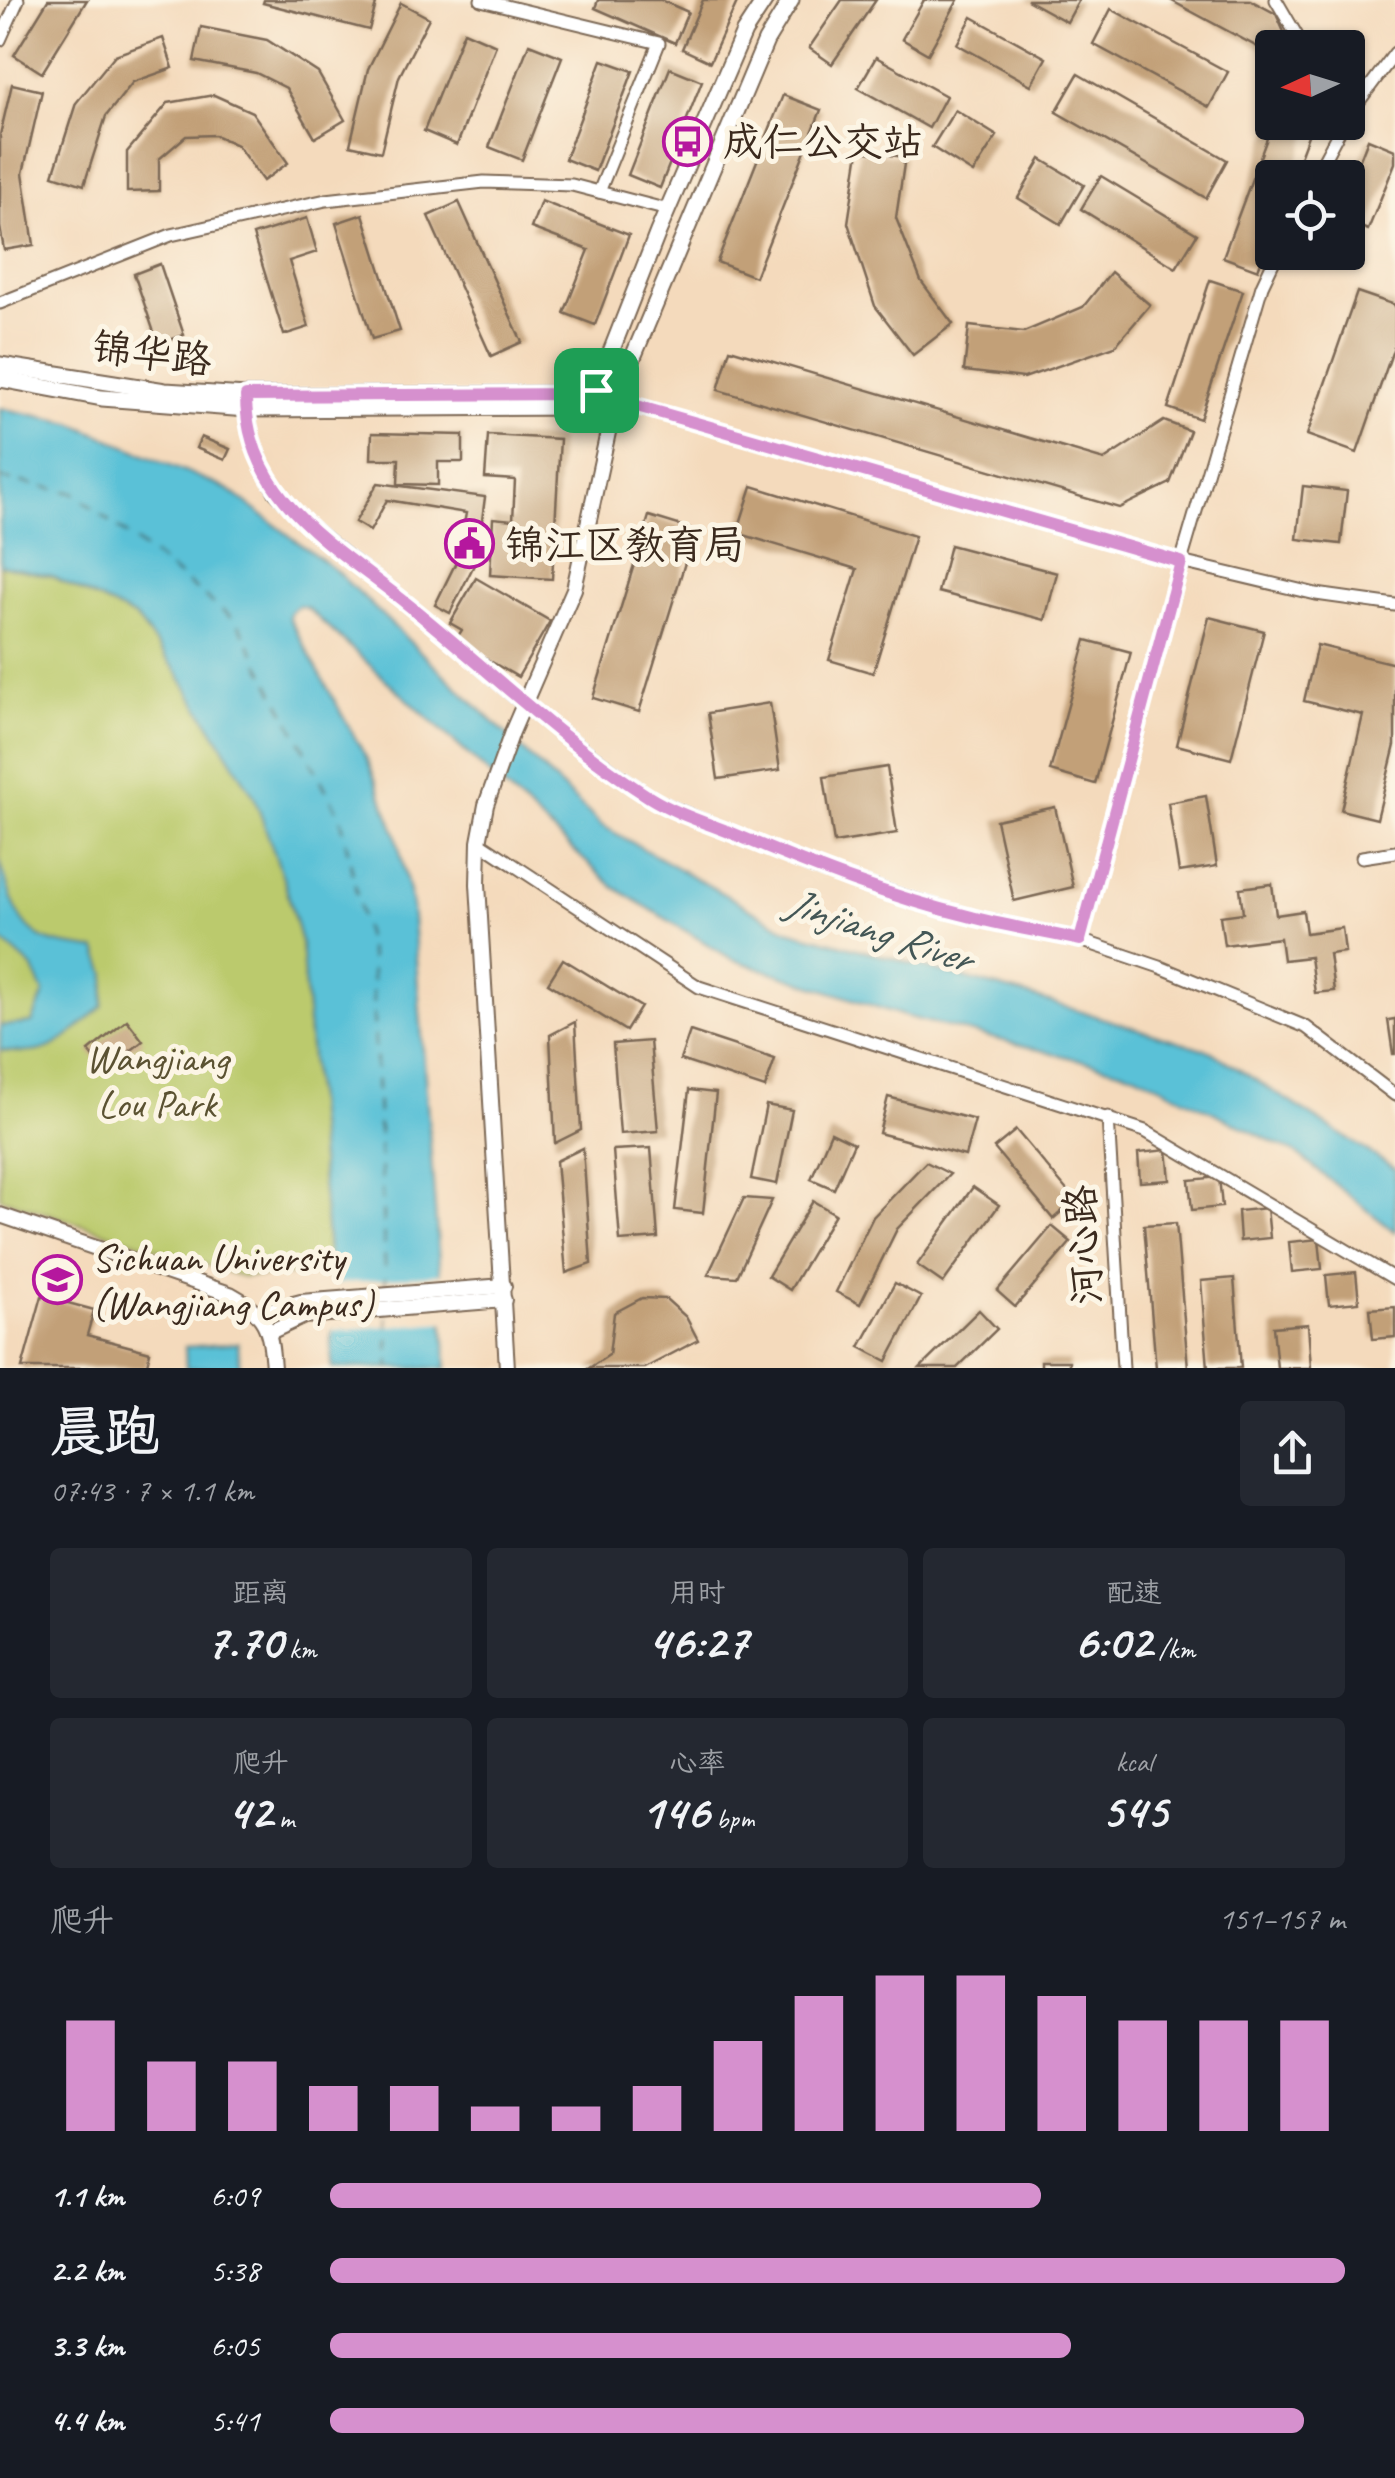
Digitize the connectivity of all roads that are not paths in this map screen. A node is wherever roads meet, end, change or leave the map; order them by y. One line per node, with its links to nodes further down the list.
1 (18, 0): 7 (street)
2 (481, 0): 10 (street)
3 (765, 0): 11 (main road)
4 (792, 0): 17 (main road)
5 (1276, 0): 6 (street)
6 (1294, 30)
7 (0, 40)
8 (1395, 53): 9 (street)
9 (1365, 89)
10 (599, 192): 11 (street); 13 (street)
11 (668, 210): 16 (main road)
12 (1270, 270): 19 (street)
13 (0, 303)
14 (0, 365): 18 (main road, 锦华路)
15 (0, 379): 18 (main road)
16 (596, 390): 17 (street); 18 (main road, 锦华路)
17 (616, 400): 18 (main road); 19 (street); 21 (street)
18 (246, 403): 21 (street)
19 (1181, 562): 20 (street); 25 (street)
20 (1395, 604)
21 (524, 706): 22 (street); 25 (street)
22 (479, 842): 27 (street); 30 (street)
23 (1395, 852): 24 (street)
24 (1362, 857)
25 (1080, 940): 26 (street)
26 (1395, 1096)
27 (1108, 1117): 29 (street); 36 (street, 河心路)
28 (0, 1215): 32 (street)
29 (1395, 1279)
30 (504, 1293): 31 (street); 35 (street)
31 (302, 1309): 32 (street); 33 (street)
32 (258, 1313): 33 (street)
33 (270, 1332): 34 (street)
34 (273, 1368)
35 (508, 1368)
36 (1124, 1368)

